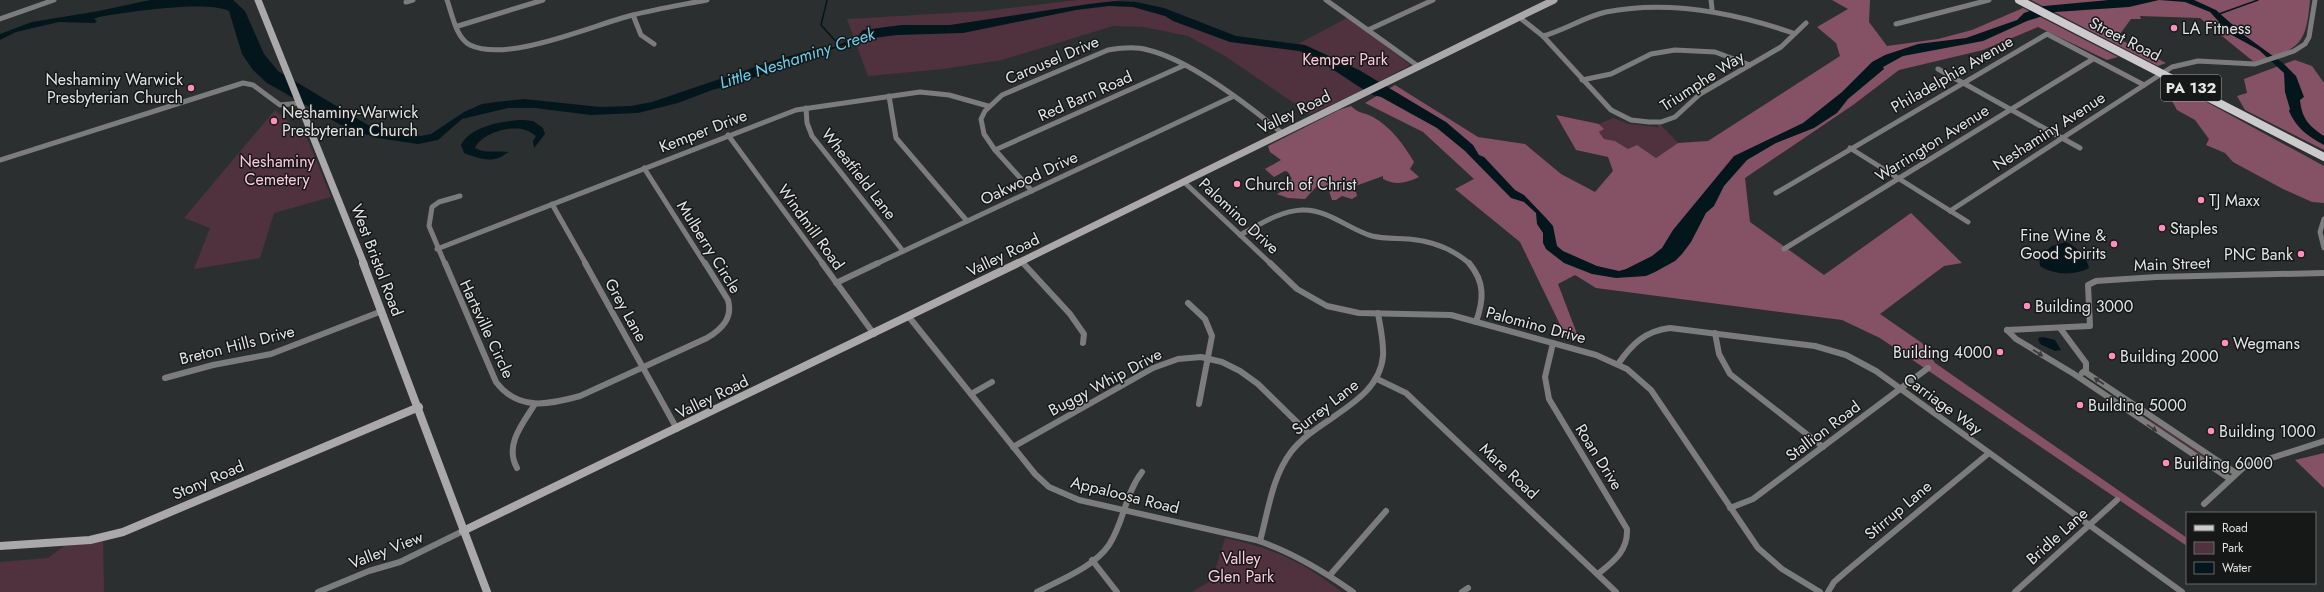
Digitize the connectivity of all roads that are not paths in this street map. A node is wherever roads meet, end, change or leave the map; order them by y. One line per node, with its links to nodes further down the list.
1 (54, 0): 20 (street)
2 (258, 0): 39 (street, West Bristol Road)
3 (413, 0): 15 (street)
4 (447, 0): 23 (street)
5 (543, 0): 23 (street)
6 (673, 0): 16 (street)
7 (707, 0): 16 (street)
8 (1326, 0): 24 (street)
9 (1433, 0): 24 (street)
10 (1554, 0): 19 (street, Valley Road)
11 (1711, 0): 17 (street)
12 (1989, 0): 22 (street)
13 (2315, 0): 33 (street, Neshaminy Avenue)
14 (2021, 1): 33 (main road, Street Road / PA 132)
15 (406, 2)
16 (674, 6): 18 (street)
17 (1712, 9): 25 (street); 26 (street)
18 (633, 15): 23 (street); 27 (street)
19 (1519, 17): 26 (street, Triumphe Way); 31 (street, Valley Road)
20 (0, 19)
21 (1806, 22): 25 (street, Triumphe Way)
22 (1896, 24)
23 (458, 26)
24 (1368, 30): 31 (street)
25 (1793, 33): 30 (street, Triumphe Way)
26 (1543, 36): 34 (street, Triumphe Way)
27 (654, 44)
28 (2093, 59): 35 (street, Philadelphia Avenue); 36 (street, Philadelphia Avenue); 42 (street, Warrington Avenue)
29 (1185, 65): 38 (street, Carousel Drive); 40 (street, Carousel Drive); 48 (street, Red Barn Road)
30 (1750, 65): 34 (street); 34 (street, Triumphe Way)
31 (1418, 66): 43 (street, Valley Road)
32 (1938, 69): 35 (street)
33 (2162, 74): 36 (street, Neshaminy Avenue); 49 (main road, Street Road / PA 132)
34 (1582, 80)
35 (1962, 83): 42 (street); 46 (street, Philadelphia Avenue)
36 (2144, 85): 45 (street, Neshaminy Avenue)
37 (889, 96): 40 (street, Kemper Drive); 41 (street, Kemper Drive); 60 (street)
38 (1234, 96): 43 (street, Carousel Drive); 54 (street, Oakwood Drive)
39 (300, 102): 50 (street); 71 (street, West Bristol Road)
40 (988, 106): 48 (street)
41 (806, 108): 44 (street, Kemper Drive); 66 (street, Wheatfield Lane)
42 (2010, 110): 45 (street); 52 (street, Warrington Avenue)
43 (1282, 133): 53 (street, Valley Road)
44 (728, 135): 51 (street, Kemper Drive); 69 (street, Windmill Road)
45 (2061, 139): 47 (street); 58 (street, Neshaminy Avenue)
46 (1850, 148): 52 (street); 55 (street, Philadelphia Avenue)
47 (2080, 148)
48 (995, 150): 54 (street)
49 (2324, 157)
50 (0, 160)
51 (644, 168): 57 (street, Kemper Drive); 82 (street, Mulberry Circle)
52 (1898, 179): 58 (street); 65 (street, Warrington Avenue)
53 (1184, 182): 62 (street, Palomino Drive); 67 (street, Valley Road)
54 (1032, 191): 60 (street, Oakwood Drive)
55 (1776, 193)
56 (460, 196): 64 (street, Hartsville Circle)
57 (552, 204): 64 (street, Kemper Drive); 82 (street, Grey Lane)
58 (1950, 211): 61 (street)
59 (2324, 219): 63 (street)
60 (967, 221): 66 (street, Oakwood Drive)
61 (1968, 222)
62 (1240, 235): 72 (street, Palomino Drive); 74 (street)
63 (2324, 248)
64 (437, 249): 91 (street, Hartsville Circle)
65 (1784, 249)
66 (903, 251): 69 (street, Oakwood Drive)
67 (1022, 262): 73 (street, Valley Road); 78 (street)
68 (2324, 273): 75 (street, Main Street)
69 (836, 283): 76 (street, Windmill Road)
70 (1188, 303): 80 (street)
71 (382, 311): 86 (street, Breton Hills Drive); 93 (street, West Bristol Road)
72 (1378, 313): 74 (street, Palomino Drive); 87 (street, Surrey Lane)
73 (909, 317): 76 (street, Valley Road); 90 (street, Appaloosa Road)
74 (1476, 322): 79 (street, Palomino Drive)
75 (2060, 328): 84 (street); 85 (street, one-way to 85)
76 (874, 334): 94 (street, Valley Road)
77 (1715, 334): 81 (street, Carriage Way); 89 (street, Carriage Way); 98 (street)
78 (1083, 343)
79 (1553, 343): 81 (street, Palomino Drive); 114 (street, Roan Drive)
80 (1209, 359): 92 (street); 95 (street, Buggy Whip Drive); 97 (street, Buggy Whip Drive)
81 (1618, 364): 106 (street, Palomino Drive)
82 (642, 367): 91 (street, Hartsville Circle); 94 (street, Grey Lane)
83 (1928, 368): 89 (street, Stallion Road)
84 (2085, 372): 85 (street); 102 (street, one-way to 84)
85 (2074, 374): 103 (street, one-way to 103)
86 (165, 378)
87 (1377, 379): 95 (street, Surrey Lane); 114 (street, Mare Road)
88 (992, 382): 90 (street)
89 (1900, 389): 98 (street, Stallion Road); 99 (street, Carriage Way)
90 (971, 394): 97 (street, Appaloosa Road)
91 (535, 404): 100 (street)
92 (1199, 404)
93 (419, 407): 110 (street, West Bristol Road); 112 (street, Stony Road)
94 (677, 429): 110 (street, Valley Road)
95 (1308, 433): 111 (street, Surrey Lane)
96 (2324, 442): 102 (street)
97 (1013, 447): 107 (street, Appaloosa Road)
98 (1822, 447): 106 (street, Stallion Road)
99 (1989, 453): 109 (street, Carriage Way); 125 (street, Stirrup Lane)
100 (518, 468)
101 (1142, 472): 107 (street)
102 (2236, 472): 103 (street)
103 (2230, 479): 105 (street)
104 (2117, 500): 109 (street, Bridle Lane)
105 (2204, 504)
106 (1730, 508): 124 (street, Palomino Drive)
107 (1121, 510): 111 (street, Appaloosa Road); 113 (street)
108 (1386, 511): 115 (street)
109 (2089, 525): 126 (street, Bridle Lane); 127 (street, Carriage Way)
110 (464, 531): 116 (street, Valley View); 119 (street, West Bristol Road)
111 (1260, 541): 115 (street, Appaloosa Road)
112 (0, 546)
113 (1092, 560): 120 (street); 121 (street)
114 (1598, 574): 123 (street, Mare Road)
115 (1330, 575): 122 (street, Appaloosa Road)
116 (337, 584): 117 (street, Valley View); 118 (street)
117 (318, 592)
118 (338, 592)
119 (487, 592)
120 (1037, 592)
121 (1117, 592)
122 (1353, 592)
123 (1616, 592)
124 (1820, 592)
125 (1828, 592)
126 (2015, 592)
127 (2182, 592)

